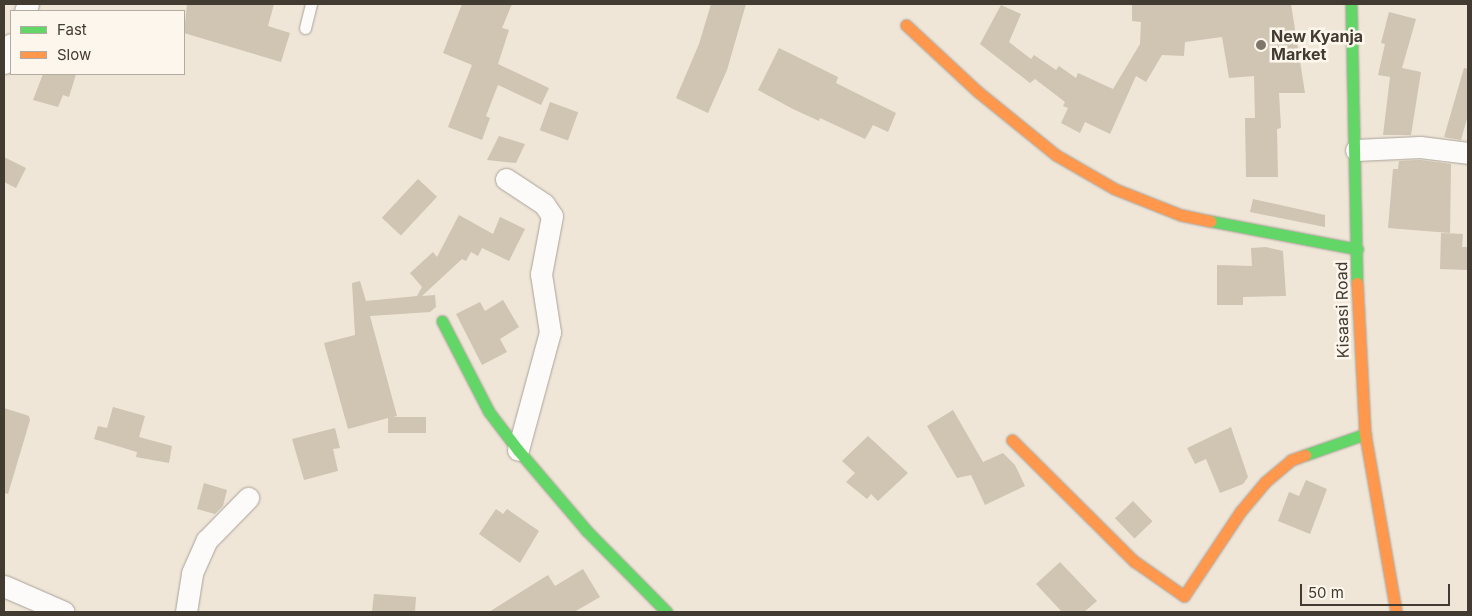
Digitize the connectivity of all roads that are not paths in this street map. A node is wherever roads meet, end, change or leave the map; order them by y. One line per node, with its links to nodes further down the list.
1 (312, 4): 4 (lane)
2 (1352, 4): 7 (street, Kisaasi Road)
3 (906, 25): 10 (street)
4 (305, 28)
5 (10, 47): 6 (street)
6 (4, 63)
7 (1356, 150): 8 (street); 10 (street, Kisaasi Road)
8 (1468, 153)
9 (506, 179): 14 (street)
10 (1357, 249): 12 (street, Kisaasi Road)
11 (442, 321): 14 (street)
12 (1366, 434): 13 (street); 20 (street, Kisaasi Road)
13 (1012, 440)
14 (518, 450): 19 (street)
15 (248, 498): 18 (street)
16 (4, 586): 17 (street)
17 (64, 612)
18 (186, 612)
19 (664, 612)
20 (1396, 612)

